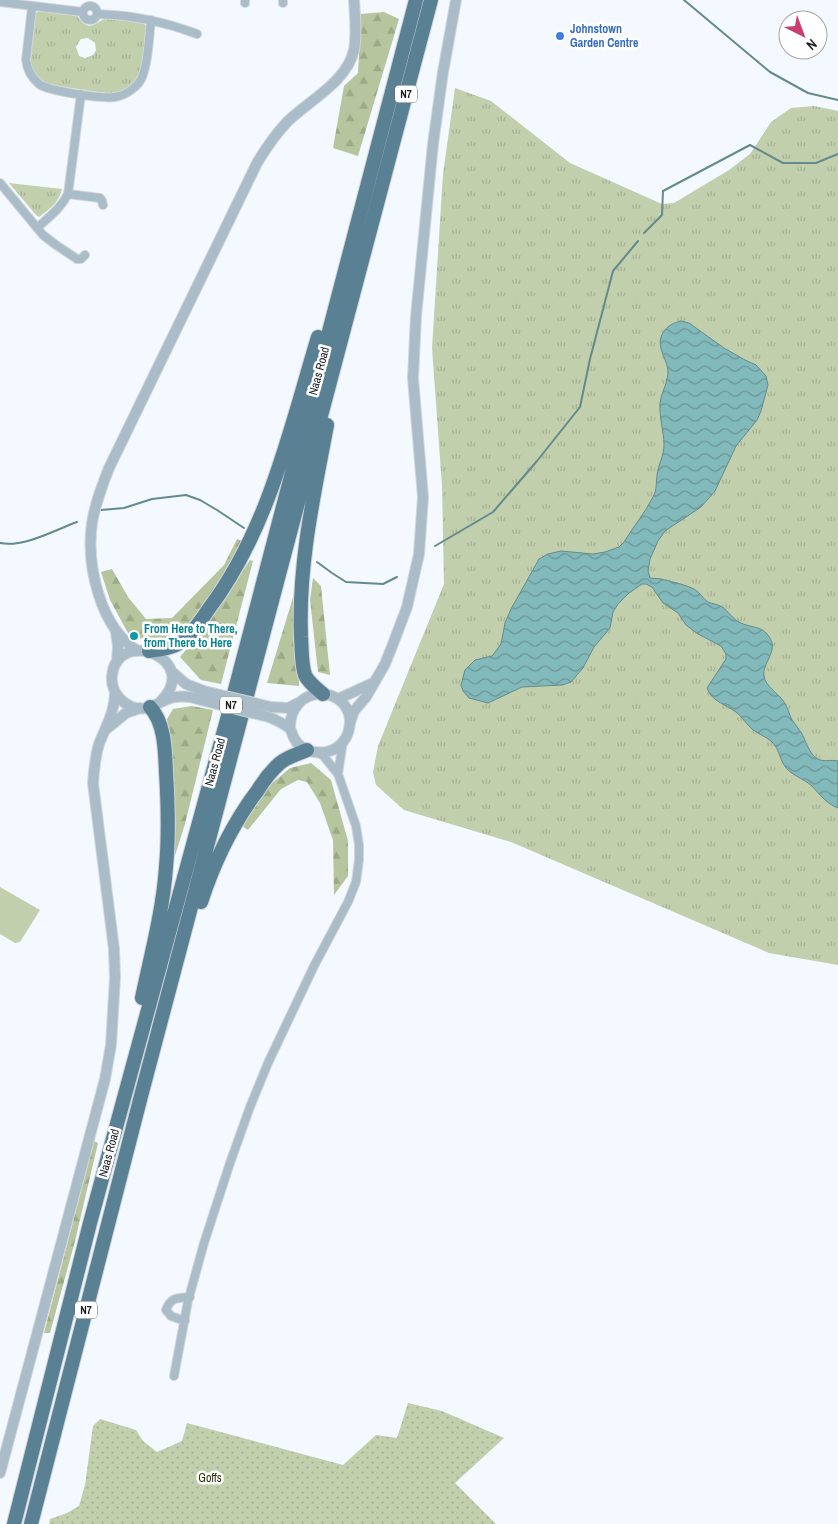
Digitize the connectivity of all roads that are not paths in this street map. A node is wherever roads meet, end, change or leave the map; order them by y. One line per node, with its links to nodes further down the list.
1 (354, 0): 20 (street)
2 (416, 0): 14 (highway, Naas Road / N7)
3 (431, 0): 15 (highway, Naas Road / N7)
4 (456, 0): 24 (street)
5 (0, 2): 7 (street)
6 (91, 3): 8 (street); 9 (street)
7 (32, 7): 8 (street); 12 (street)
8 (83, 12): 9 (street)
9 (97, 14): 10 (street)
10 (151, 20): 11 (street); 12 (street)
11 (197, 34)
12 (81, 94): 16 (street)
13 (0, 183): 18 (street)
14 (367, 186): 21 (highway, N7); 39 (highway, Naas Road / N7)
15 (381, 189): 26 (highway, N7); 38 (highway, Naas Road / N7)
16 (68, 194): 17 (street); 18 (street)
17 (103, 206)
18 (37, 228): 19 (street)
19 (85, 254)
20 (116, 632): 21 (street); 22 (street)
21 (144, 651): 22 (street); 23 (street)
22 (117, 662): 25 (street)
23 (171, 671): 27 (street); 30 (street)
24 (374, 683): 28 (street); 32 (street)
25 (114, 692): 30 (street); 34 (street)
26 (323, 694): 28 (street); 29 (street)
27 (203, 695): 30 (street); 31 (street, bridge)
28 (338, 699): 32 (street)
29 (299, 702): 31 (street); 33 (street)
30 (150, 706): 34 (street); 39 (highway, N7)
31 (270, 712): 33 (street)
32 (350, 723): 35 (street)
33 (290, 729): 36 (street)
34 (105, 731): 43 (street)
35 (343, 741): 36 (street); 37 (street)
36 (314, 752): 37 (street); 38 (highway, N7)
37 (338, 774): 40 (street)
38 (141, 1096): 45 (highway, Naas Road / N7)
39 (90, 1223): 44 (highway, Naas Road / N7)
40 (190, 1297): 41 (street); 41 (street)
41 (185, 1321): 42 (street)
42 (174, 1376)
43 (0, 1473)
44 (14, 1524)
45 (31, 1524)

